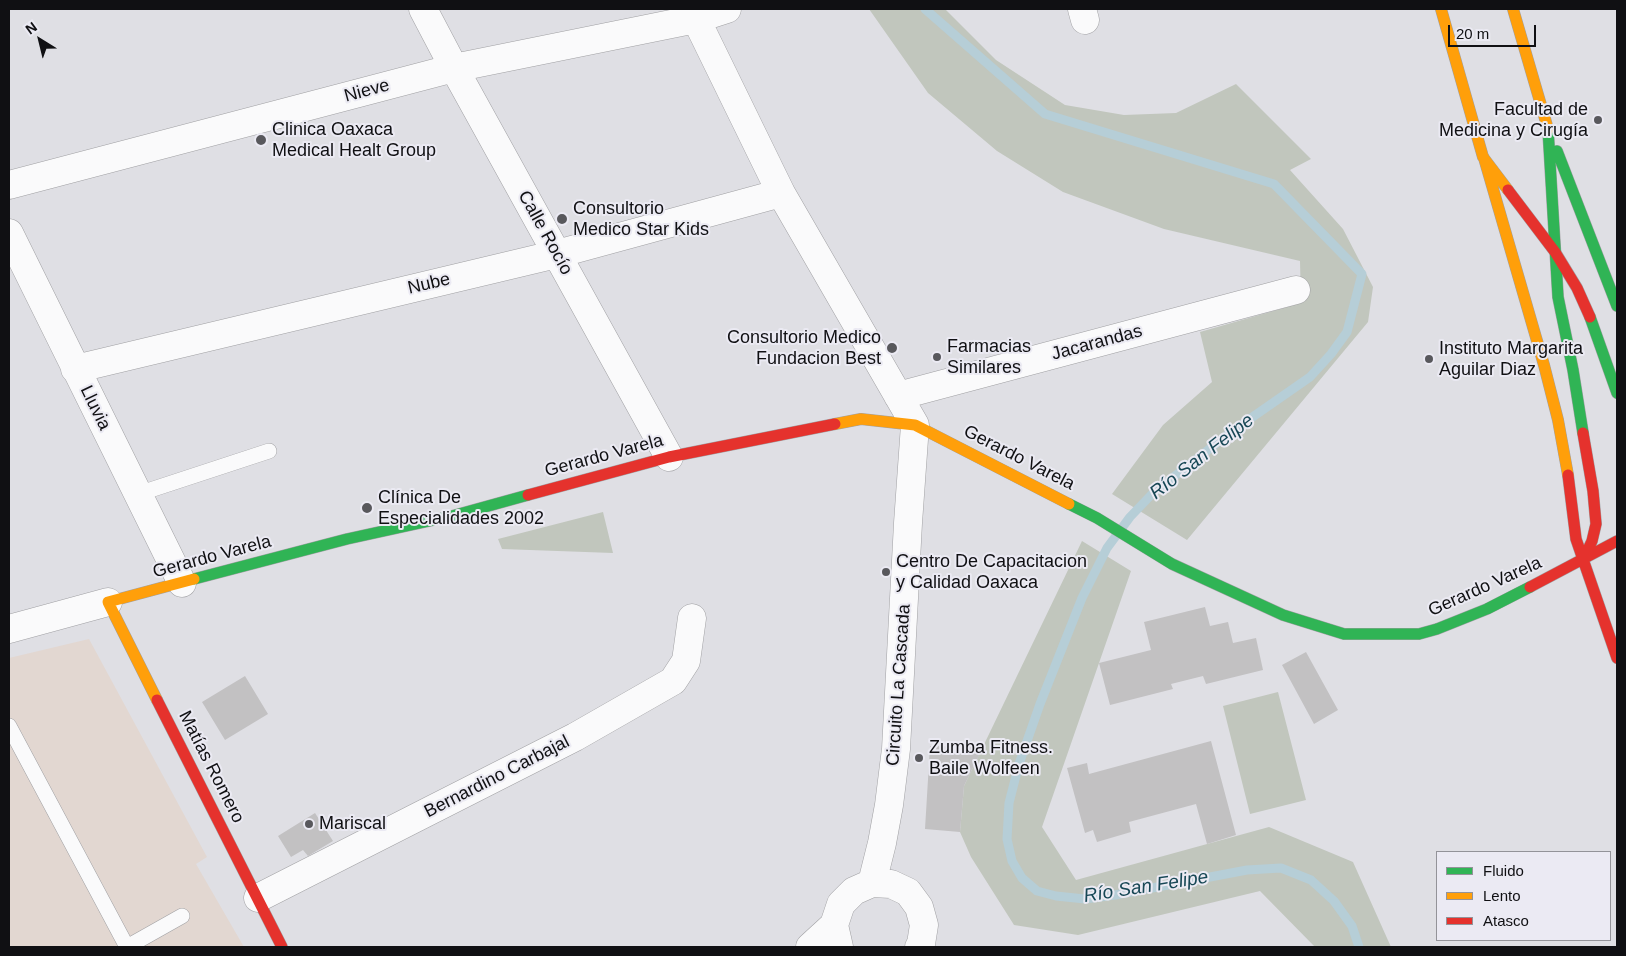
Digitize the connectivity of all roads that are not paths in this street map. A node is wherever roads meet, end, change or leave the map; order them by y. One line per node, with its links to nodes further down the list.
1 (423, 9): 6 (street, Calle Rocío)
2 (727, 9): 5 (street, Nieve)
3 (1441, 9): 8 (main road)
4 (1514, 9): 7 (main road)
5 (696, 18): 6 (street, Nieve); 10 (street)
6 (454, 68): 9 (street, Nieve); 13 (street, Calle Rocío)
7 (1548, 129): 12 (main road); 15 (main road)
8 (1483, 157): 12 (main road); 24 (main road)
9 (9, 185)
10 (781, 194): 13 (street, Nube); 18 (street)
11 (9, 233): 16 (street, Lluvia)
12 (1555, 252): 17 (main road); 24 (main road)
13 (557, 254): 16 (street, Nube); 21 (street, Calle Rocío)
14 (1296, 290): 18 (street, Jacarandas)
15 (1617, 306)
16 (75, 369): 22 (street, Lluvia)
17 (1617, 393)
18 (898, 396): 19 (street)
19 (915, 425): 21 (main road, Gerardo Varela); 24 (main road, Gerardo Varela); 31 (street, Circuito La Cascada)
20 (269, 451): 22 (lane)
21 (669, 457): 25 (main road, Gerardo Varela)
22 (138, 494): 25 (street, Lluvia)
23 (1617, 541): 24 (main road, Gerardo Varela)
24 (1583, 560): 29 (main road)
25 (182, 583): 26 (main road, Gerardo Varela)
26 (108, 602): 28 (street); 32 (main road, Matías Romero)
27 (692, 618): 32 (street, Bernardino Carbajal)
28 (9, 630)
29 (1617, 658)
30 (9, 726): 35 (lane)
31 (872, 883): 34 (street); 36 (street)
32 (258, 898): 37 (main road, Matías Romero)
33 (182, 916): 35 (lane)
34 (837, 936): 38 (street)
35 (151, 942)
36 (924, 946)
37 (282, 947)
38 (810, 947)

